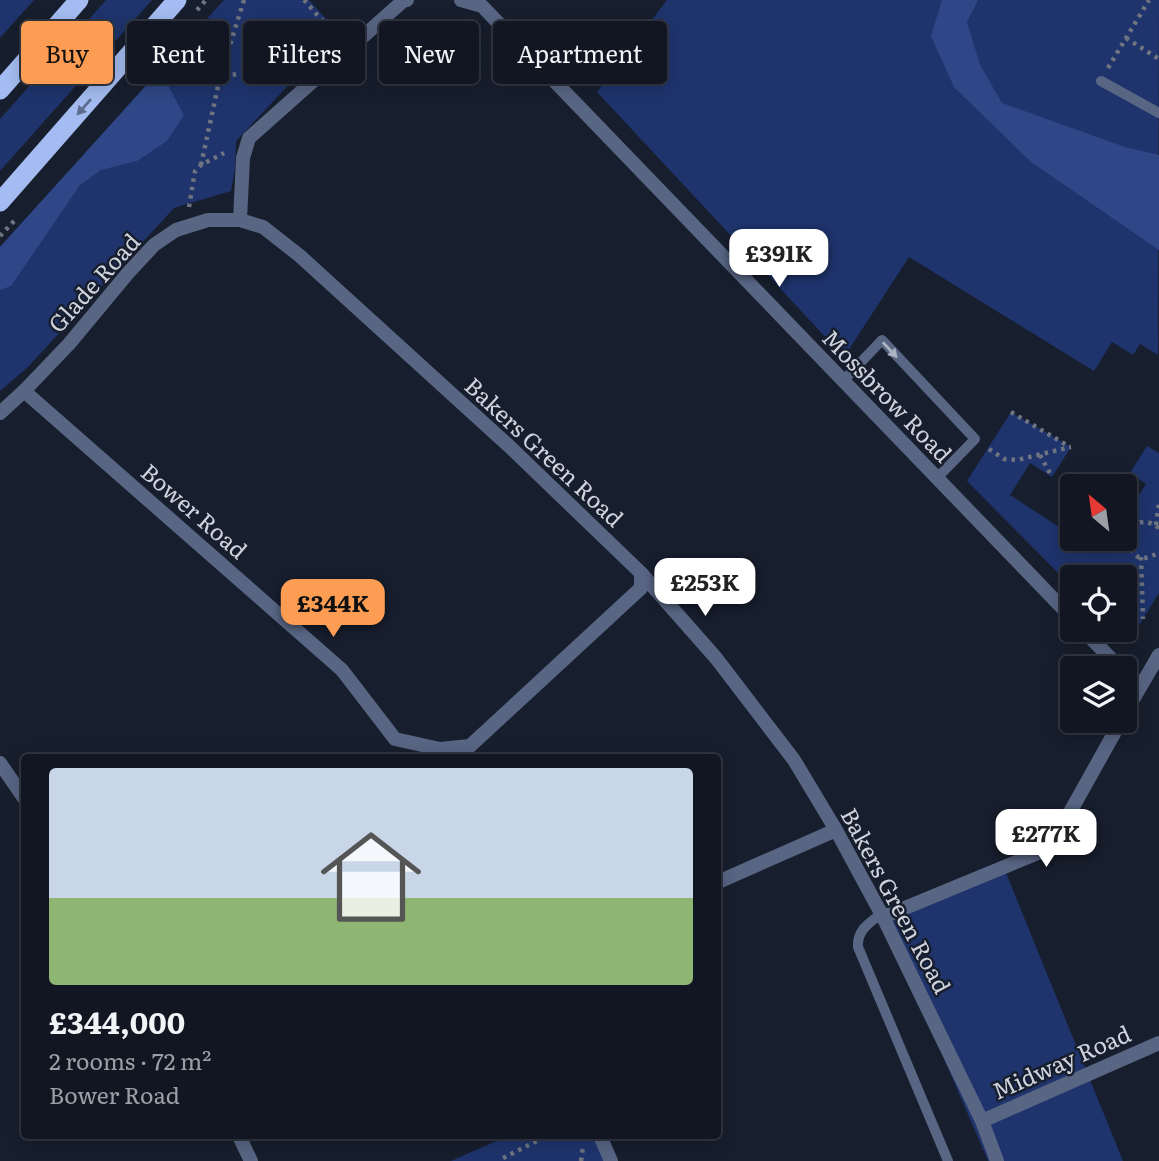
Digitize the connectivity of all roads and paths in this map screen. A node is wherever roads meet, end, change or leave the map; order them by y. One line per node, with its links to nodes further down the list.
1 (79, 0): 16 (highway)
2 (177, 0): 20 (highway, one-way to 20)
3 (244, 0): 11 (path)
4 (304, 0): 8 (path)
5 (407, 0): 9 (street)
6 (461, 0): 23 (street, Mossbrow Road)
7 (1149, 0): 10 (path)
8 (322, 21)
9 (365, 35)
10 (1126, 38): 12 (path); 13 (path)
11 (229, 48)
12 (1159, 59)
13 (1101, 81): 17 (lane)
14 (218, 84): 19 (path)
15 (309, 84): 18 (street)
16 (0, 90)
17 (1159, 113)
18 (247, 145): 19 (path); 21 (street)
19 (201, 165): 22 (path)
20 (0, 202)
21 (240, 220): 22 (street, Glade Road); 35 (street, Bakers Green Road)
22 (191, 226): 24 (street, Glade Road)
23 (843, 381): 30 (street, Mossbrow Road); 30 (lane, one-way to 30)
24 (24, 391): 26 (street, Glade Road); 35 (street, Bower Road)
25 (1011, 412): 28 (path)
26 (0, 413)
27 (988, 449): 28 (path)
28 (1040, 455): 29 (path)
29 (1052, 477)
30 (937, 478): 36 (street, Mossbrow Road)
31 (1159, 504): 32 (path)
32 (1158, 527): 34 (path)
33 (1159, 552): 34 (path)
34 (1141, 557): 37 (path)
35 (641, 573): 46 (street, Bakers Green Road)
36 (1060, 606)
37 (1143, 619)
38 (1095, 642): 40 (street)
39 (1159, 655): 41 (street)
40 (1108, 656)
41 (1139, 688): 42 (street)
42 (1137, 692)
43 (1114, 733): 48 (street)
44 (0, 764): 45 (street)
45 (21, 794)
46 (836, 830): 47 (street); 48 (street, Bakers Green Road)
47 (721, 880)
48 (882, 915): 50 (street, Bakers Green Road); 57 (lane)
49 (1159, 1043): 50 (street, Midway Road)
50 (982, 1121): 58 (street, Bakers Green Road)
51 (240, 1139): 55 (street)
52 (541, 1139): 54 (path)
53 (601, 1139): 56 (street)
54 (503, 1158)
55 (251, 1161)
56 (611, 1161)
57 (948, 1161)
58 (997, 1161)

